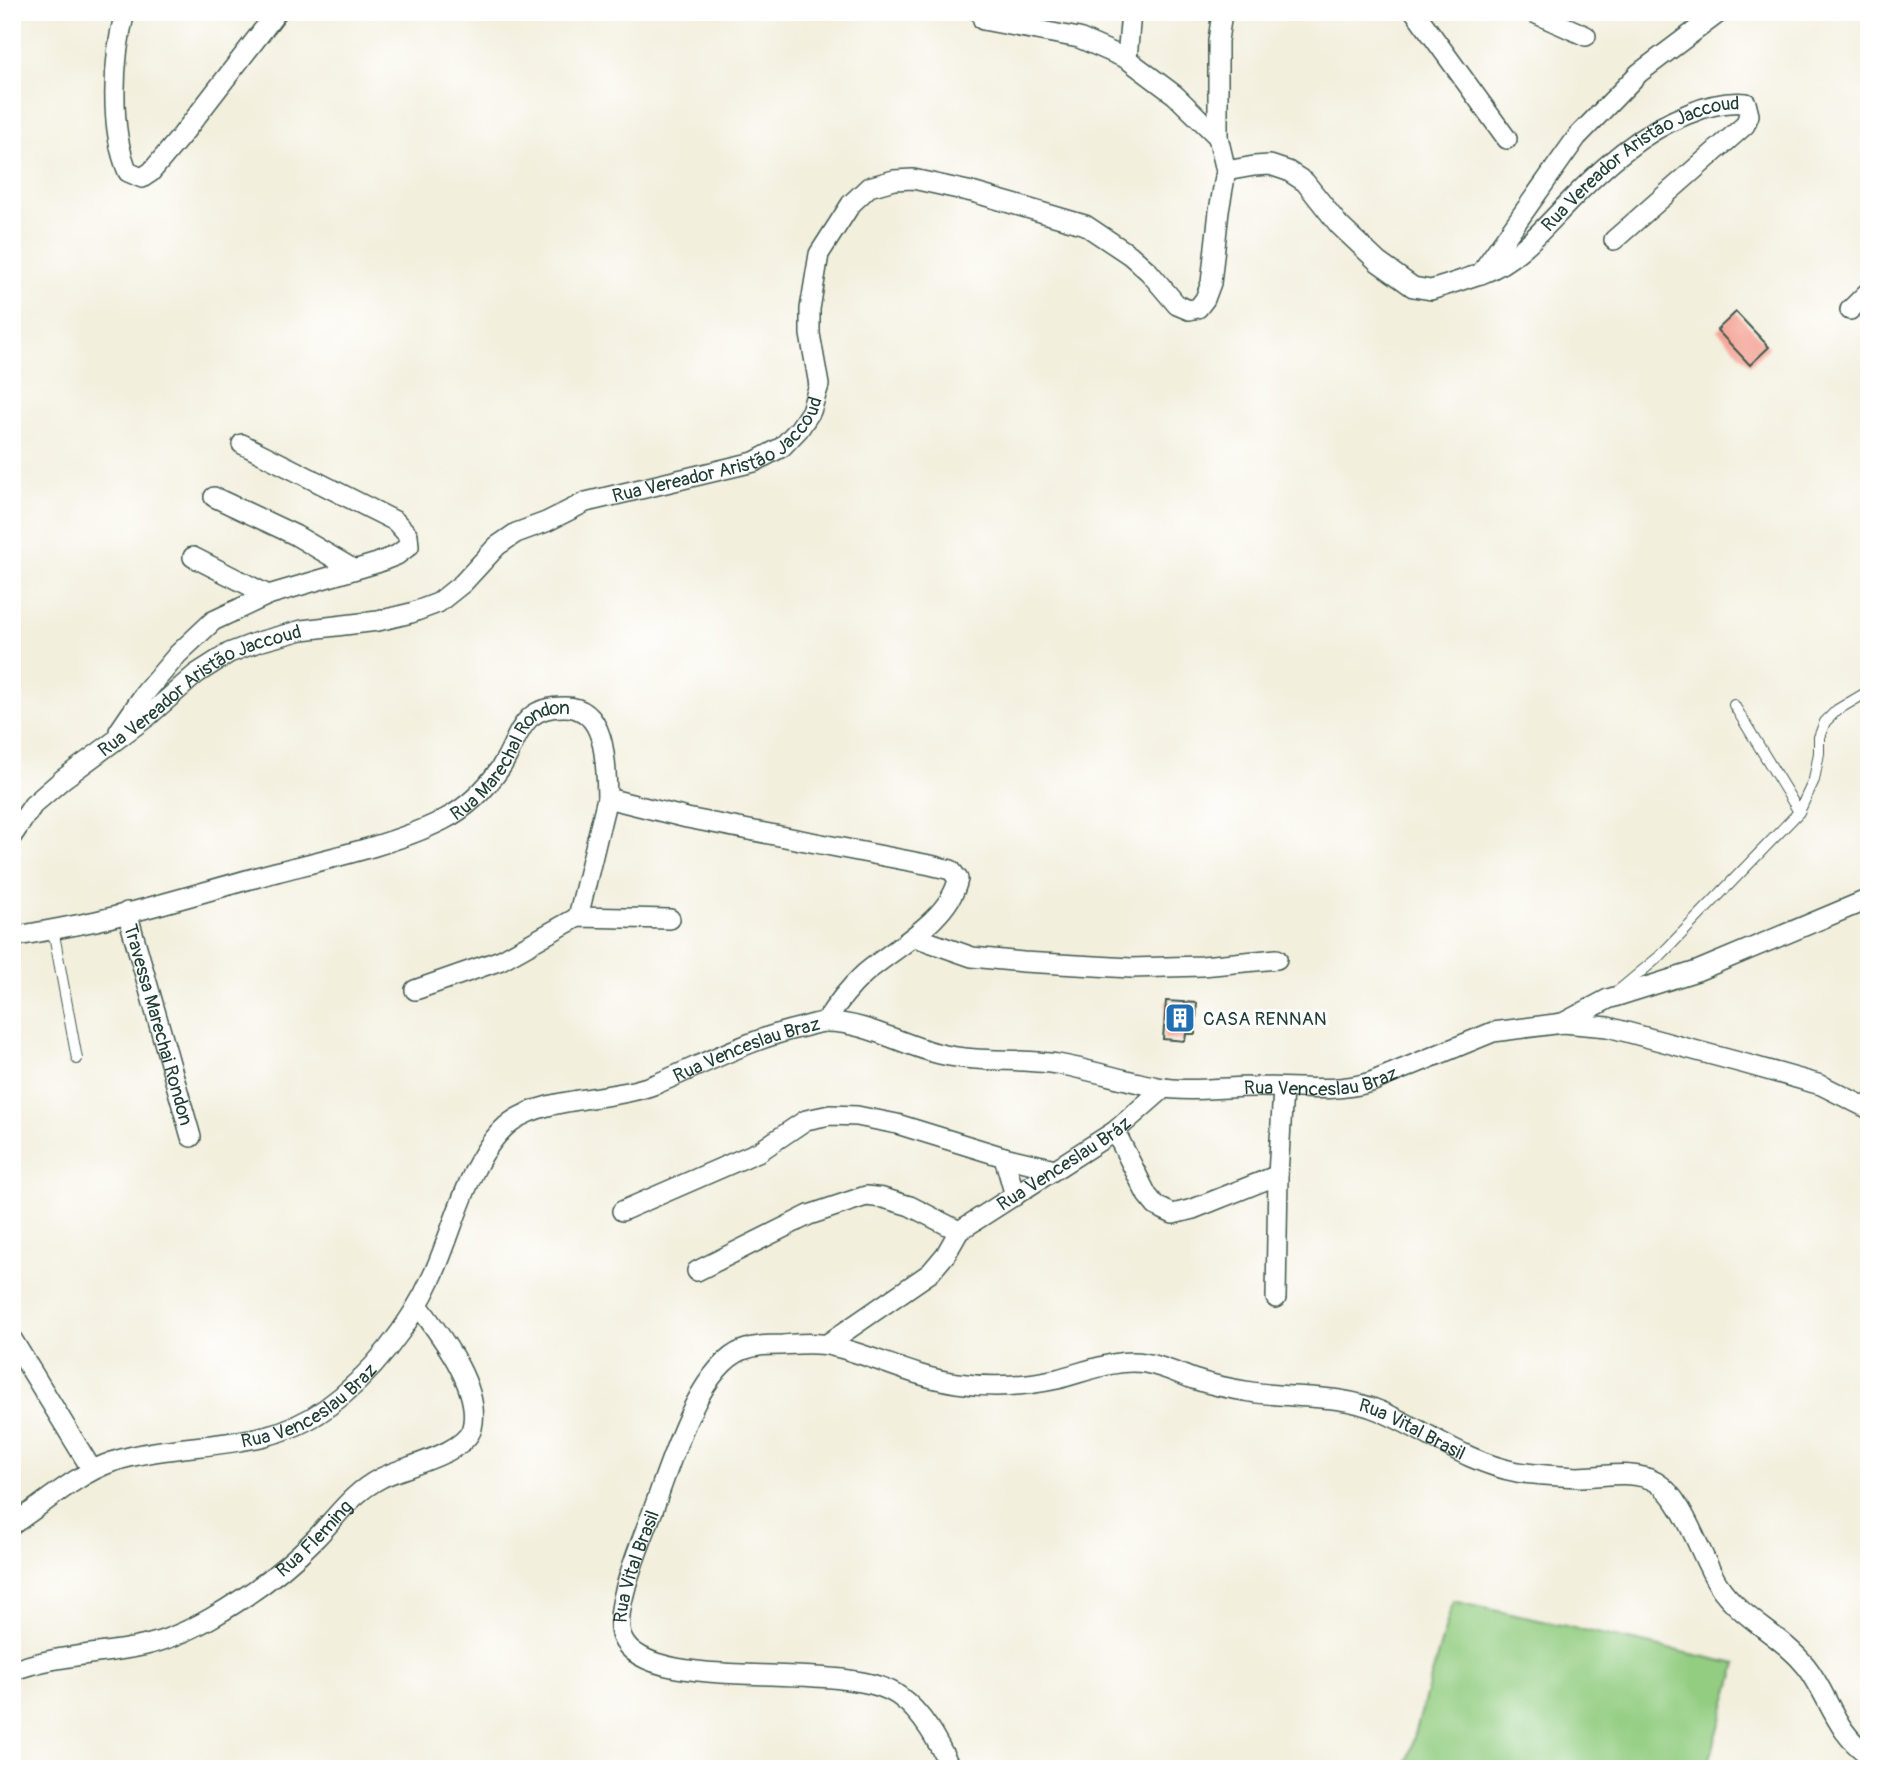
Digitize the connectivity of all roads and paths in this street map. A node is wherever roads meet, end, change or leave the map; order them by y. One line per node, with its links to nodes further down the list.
1 (125, 12): 2 (street)
2 (277, 12)
3 (1131, 12): 10 (street)
4 (1222, 12): 11 (street)
5 (1415, 12): 12 (street)
6 (1532, 12): 9 (street)
7 (1720, 12): 15 (street, Rua Vereador Aristão Jaccoud)
8 (983, 20): 10 (street)
9 (1586, 36)
10 (1127, 59): 11 (street)
11 (1218, 137): 13 (street)
12 (1507, 139)
13 (1226, 171): 15 (street, Rua Vereador Aristão Jaccoud); 25 (street, Rua Vereador Aristão Jaccoud)
14 (1614, 240): 15 (street, Rua Vereador Aristão Jaccoud)
15 (1479, 274)
16 (1869, 291): 17 (street)
17 (1850, 310)
18 (242, 444): 21 (street)
19 (214, 498): 21 (street)
20 (193, 557): 22 (street)
21 (353, 569): 22 (street)
22 (268, 595): 25 (street)
23 (1869, 691): 27 (lane, Rua Venceslau Braz)
24 (1734, 705): 27 (lane)
25 (110, 744): 28 (street, Rua Vereador Aristão Jaccoud)
26 (607, 798): 30 (street, Rua Marechal Rondon); 31 (street, Rua Marechal Rondon); 35 (street)
27 (1799, 812): 38 (lane, Rua Venceslau Braz)
28 (12, 836)
29 (1869, 899): 38 (street, Rua Venceslau Braz)
30 (127, 912): 33 (street, Rua Marechal Rondon); 46 (street, Travessa Marechai Rondon)
31 (578, 917): 32 (street); 37 (street)
32 (670, 919)
33 (53, 929): 34 (street, Rua Marechal Rondon); 41 (lane)
34 (12, 937)
35 (915, 937): 36 (street); 39 (street)
36 (1277, 959)
37 (415, 990)
38 (1608, 999): 40 (street, Rua Venceslau Braz)
39 (825, 1022): 42 (street, Rua Venceslau Braz); 55 (street, Rua Venceslau Braz)
40 (1563, 1023): 43 (street, Rua Venceslau Braz); 44 (street, Rua Venceslau Braz)
41 (77, 1059)
42 (1164, 1088): 43 (street, Rua Venceslau Braz); 45 (street, Rua Venceslau Bráz)
43 (1283, 1089): 49 (street)
44 (1869, 1108)
45 (1115, 1130): 48 (street, Rua Venceslau Bráz); 49 (street)
46 (191, 1137)
47 (1004, 1157): 48 (street); 50 (street); 51 (street)
48 (1055, 1169): 50 (street, Rua Venceslau Bráz)
49 (1278, 1175): 54 (street)
50 (1015, 1196): 52 (street, Rua Venceslau Bráz)
51 (622, 1211)
52 (960, 1231): 53 (street); 57 (street)
53 (697, 1272)
54 (1276, 1298)
55 (418, 1304): 58 (street, Rua Venceslau Braz); 60 (street, Rua Fleming)
56 (12, 1339): 58 (street)
57 (827, 1344): 61 (street, Rua Vital Brasil); 62 (street, Rua Vital Brasil)
58 (92, 1470): 59 (street, Rua Venceslau Braz)
59 (12, 1525)
60 (12, 1671)
61 (1869, 1755)
62 (951, 1769)

